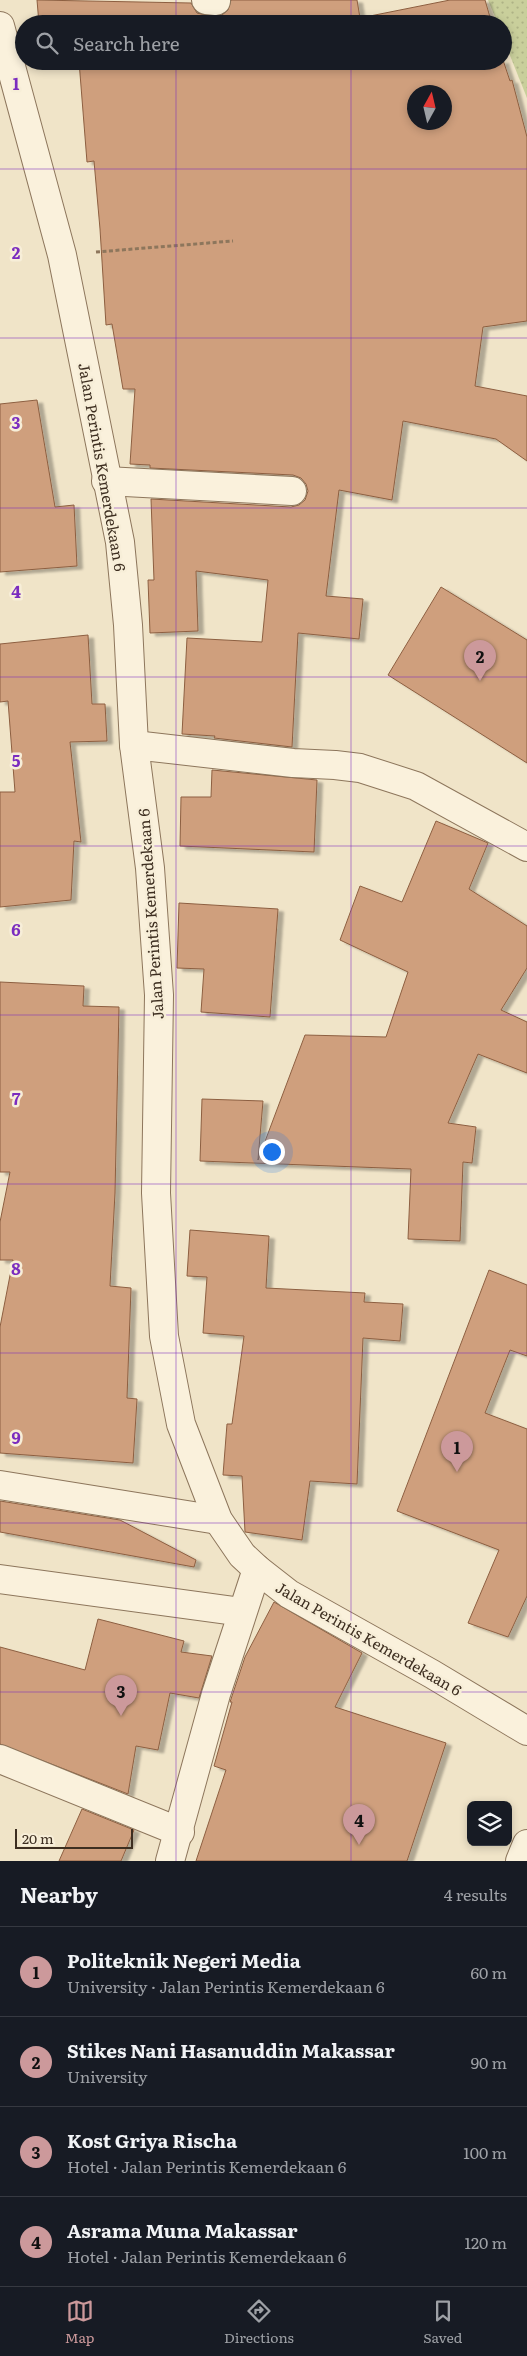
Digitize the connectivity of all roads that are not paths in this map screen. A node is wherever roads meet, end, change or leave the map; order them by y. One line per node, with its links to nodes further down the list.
1 (0, 26): 2 (street, Jalan Perintis Kemerdekaan 6)
2 (106, 481): 3 (street); 4 (street, Jalan Perintis Kemerdekaan 6)
3 (292, 491)
4 (134, 746): 5 (street); 7 (street, Jalan Perintis Kemerdekaan 6)
5 (527, 847)
6 (0, 1485): 7 (street)
7 (218, 1520): 8 (street, Jalan Perintis Kemerdekaan 6)
8 (257, 1569): 10 (street); 11 (street, Jalan Perintis Kemerdekaan 6)
9 (0, 1579): 10 (street)
10 (242, 1612): 13 (street)
11 (527, 1731)
12 (0, 1758): 13 (street)
13 (180, 1832): 15 (street)
14 (527, 1844): 16 (street)
15 (170, 1861)
16 (520, 1861)

